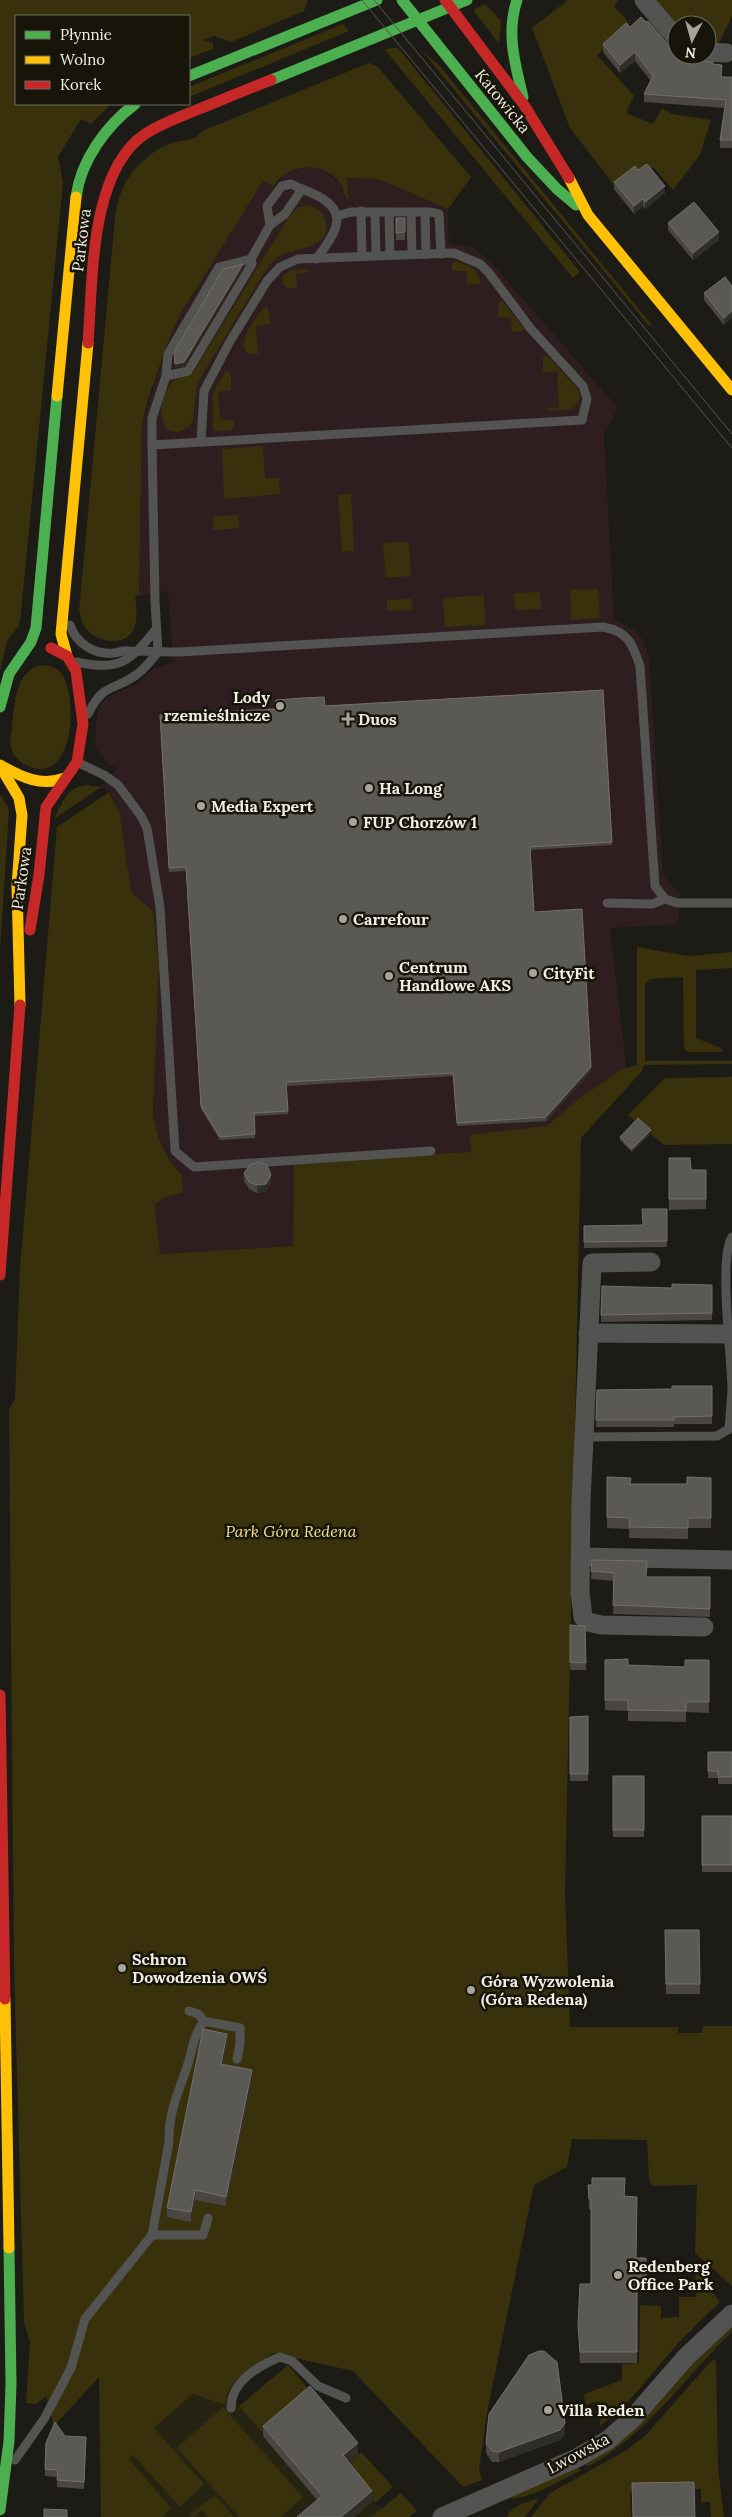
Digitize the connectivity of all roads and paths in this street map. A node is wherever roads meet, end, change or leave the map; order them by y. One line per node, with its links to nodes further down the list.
1 (377, 0): 9 (street)
2 (402, 0): 8 (street, Katowicka)
3 (467, 0): 7 (street, Parkowa)
4 (516, 0): 15 (street)
5 (644, 0): 10 (street)
6 (339, 2): 9 (street)
7 (447, 4): 8 (street, Parkowa); 15 (street, Katowicka)
8 (416, 19): 22 (street, Katowicka); 37 (street, Parkowa)
9 (320, 22): 13 (street)
10 (667, 26)
11 (717, 53): 12 (street)
12 (726, 53)
13 (190, 76)
14 (134, 105): 39 (street, Parkowa)
15 (524, 105): 22 (street, Katowicka)
16 (302, 189): 23 (lane); 24 (lane); 24 (lane)
17 (361, 211): 18 (lane); 23 (lane); 30 (lane)
18 (375, 212): 19 (lane); 28 (lane)
19 (389, 212): 20 (lane); 29 (lane)
20 (411, 212): 21 (lane); 25 (lane)
21 (425, 212): 26 (lane); 27 (lane)
22 (588, 215): 34 (street, Katowicka)
23 (337, 216): 32 (lane)
24 (270, 225): 31 (lane)
25 (412, 254): 26 (lane); 29 (lane)
26 (426, 254): 27 (lane)
27 (441, 254): 35 (lane)
28 (376, 255): 29 (lane); 30 (lane)
29 (390, 255)
30 (362, 256): 32 (lane)
31 (251, 259): 33 (lane); 33 (lane)
32 (316, 259): 35 (lane)
33 (166, 376): 36 (lane)
34 (732, 390)
35 (201, 441): 36 (lane)
36 (152, 445): 38 (lane)
37 (64, 610): 40 (lane); 42 (street, Parkowa)
38 (156, 629): 40 (lane); 41 (lane)
39 (28, 647): 42 (street); 43 (street, Parkowa)
40 (137, 651): 41 (lane); 42 (lane)
41 (158, 652): 45 (lane); 49 (lane)
42 (68, 658): 45 (street, Parkowa)
43 (2, 685): 44 (street, Parkowa)
44 (0, 706)
45 (83, 724): 46 (street, Parkowa)
46 (77, 762): 48 (street, Parkowa); 53 (lane)
47 (0, 765): 48 (street); 52 (street, Parkowa)
48 (65, 778): 52 (street, Parkowa)
49 (665, 899): 50 (lane); 51 (lane)
50 (606, 903)
51 (732, 903)
52 (21, 988): 56 (street, Parkowa)
53 (431, 1151)
54 (732, 1237): 58 (lane)
55 (651, 1262): 57 (street)
56 (0, 1275)
57 (588, 1333): 58 (street); 59 (street)
58 (728, 1334): 59 (lane)
59 (584, 1437): 60 (street)
60 (581, 1557): 61 (street); 62 (street)
61 (732, 1560)
62 (704, 1627)
63 (0, 1695): 64 (street)
64 (1, 1913): 68 (street)
65 (189, 2011): 66 (lane)
66 (204, 2021): 67 (lane); 70 (lane)
67 (238, 2059)
68 (3, 2075): 74 (street)
69 (208, 2218): 70 (lane)
70 (152, 2235): 74 (lane)
71 (732, 2314): 76 (street, Lwowska)
72 (346, 2398): 73 (lane)
73 (231, 2408)
74 (5, 2474): 75 (street)
75 (0, 2510)
76 (474, 2510): 77 (street, Lwowska)
77 (442, 2517)

